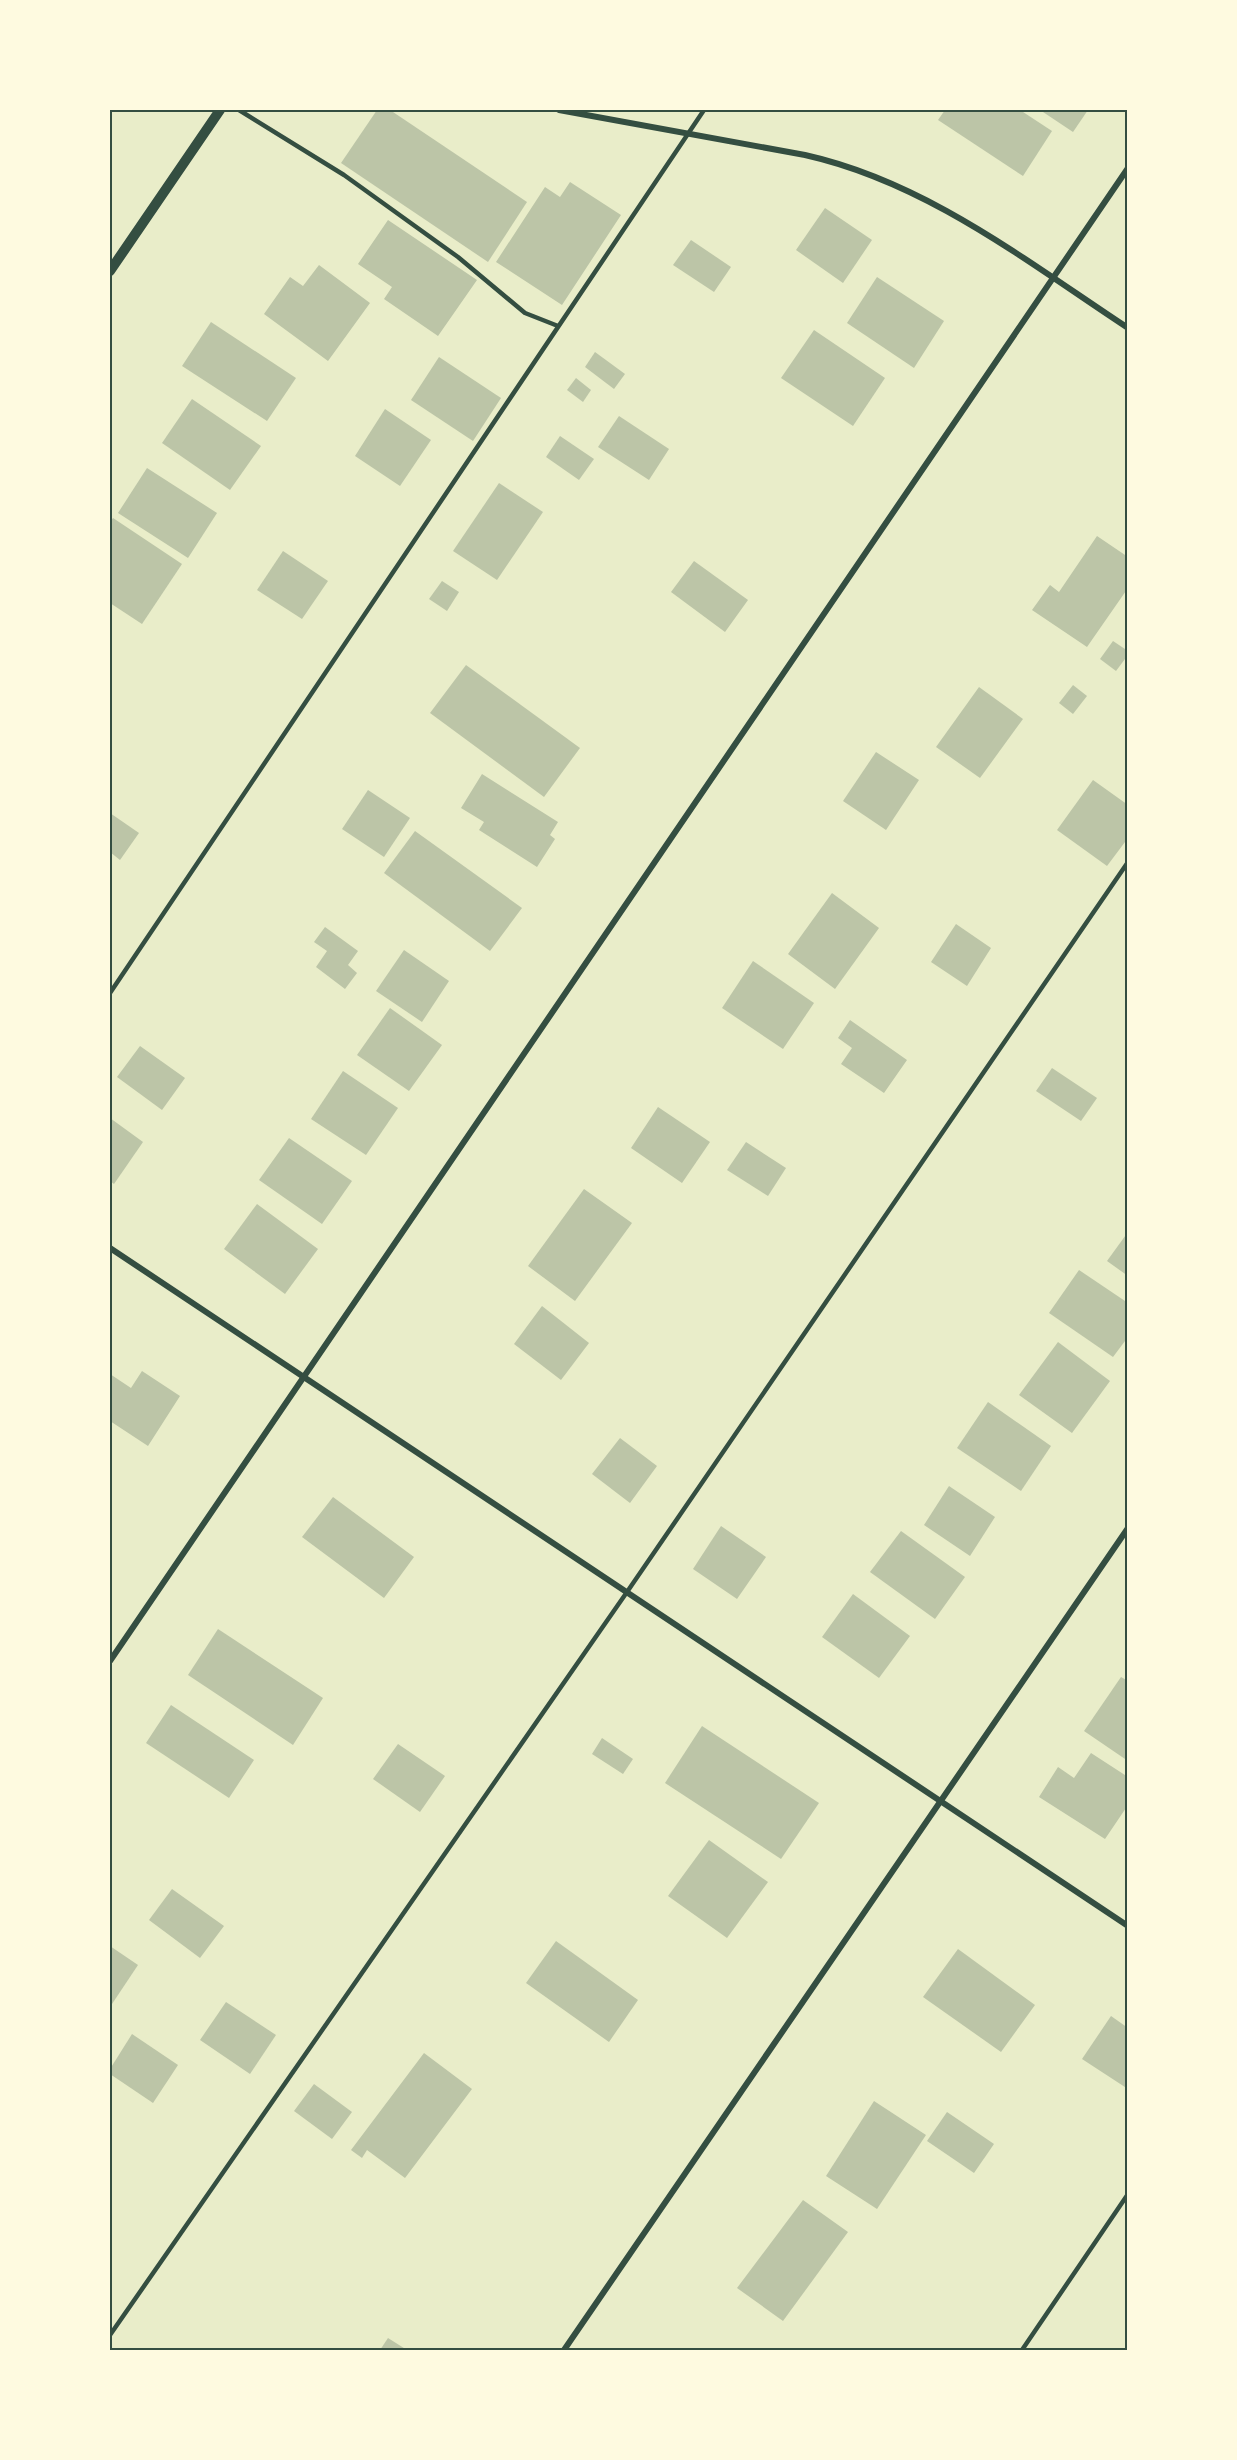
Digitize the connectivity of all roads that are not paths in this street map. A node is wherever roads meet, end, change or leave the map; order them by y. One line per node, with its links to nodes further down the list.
1 (220, 110): 7 (street)
2 (239, 110): 9 (lane)
3 (559, 110): 5 (street)
4 (704, 110): 5 (lane)
5 (688, 132): 8 (street); 9 (lane)
6 (1128, 168): 8 (street)
7 (110, 271)
8 (1052, 278): 10 (street); 14 (street)
9 (558, 326): 12 (lane)
10 (1128, 328)
11 (1128, 861): 16 (lane)
12 (110, 993)
13 (110, 1248): 14 (street)
14 (305, 1376): 16 (street); 17 (street)
15 (1128, 1528): 18 (street)
16 (627, 1592): 18 (street); 21 (lane)
17 (110, 1661)
18 (940, 1802): 19 (street); 22 (street)
19 (1128, 1926)
20 (1128, 2194): 23 (lane)
21 (110, 2335)
22 (564, 2350)
23 (1022, 2350)

